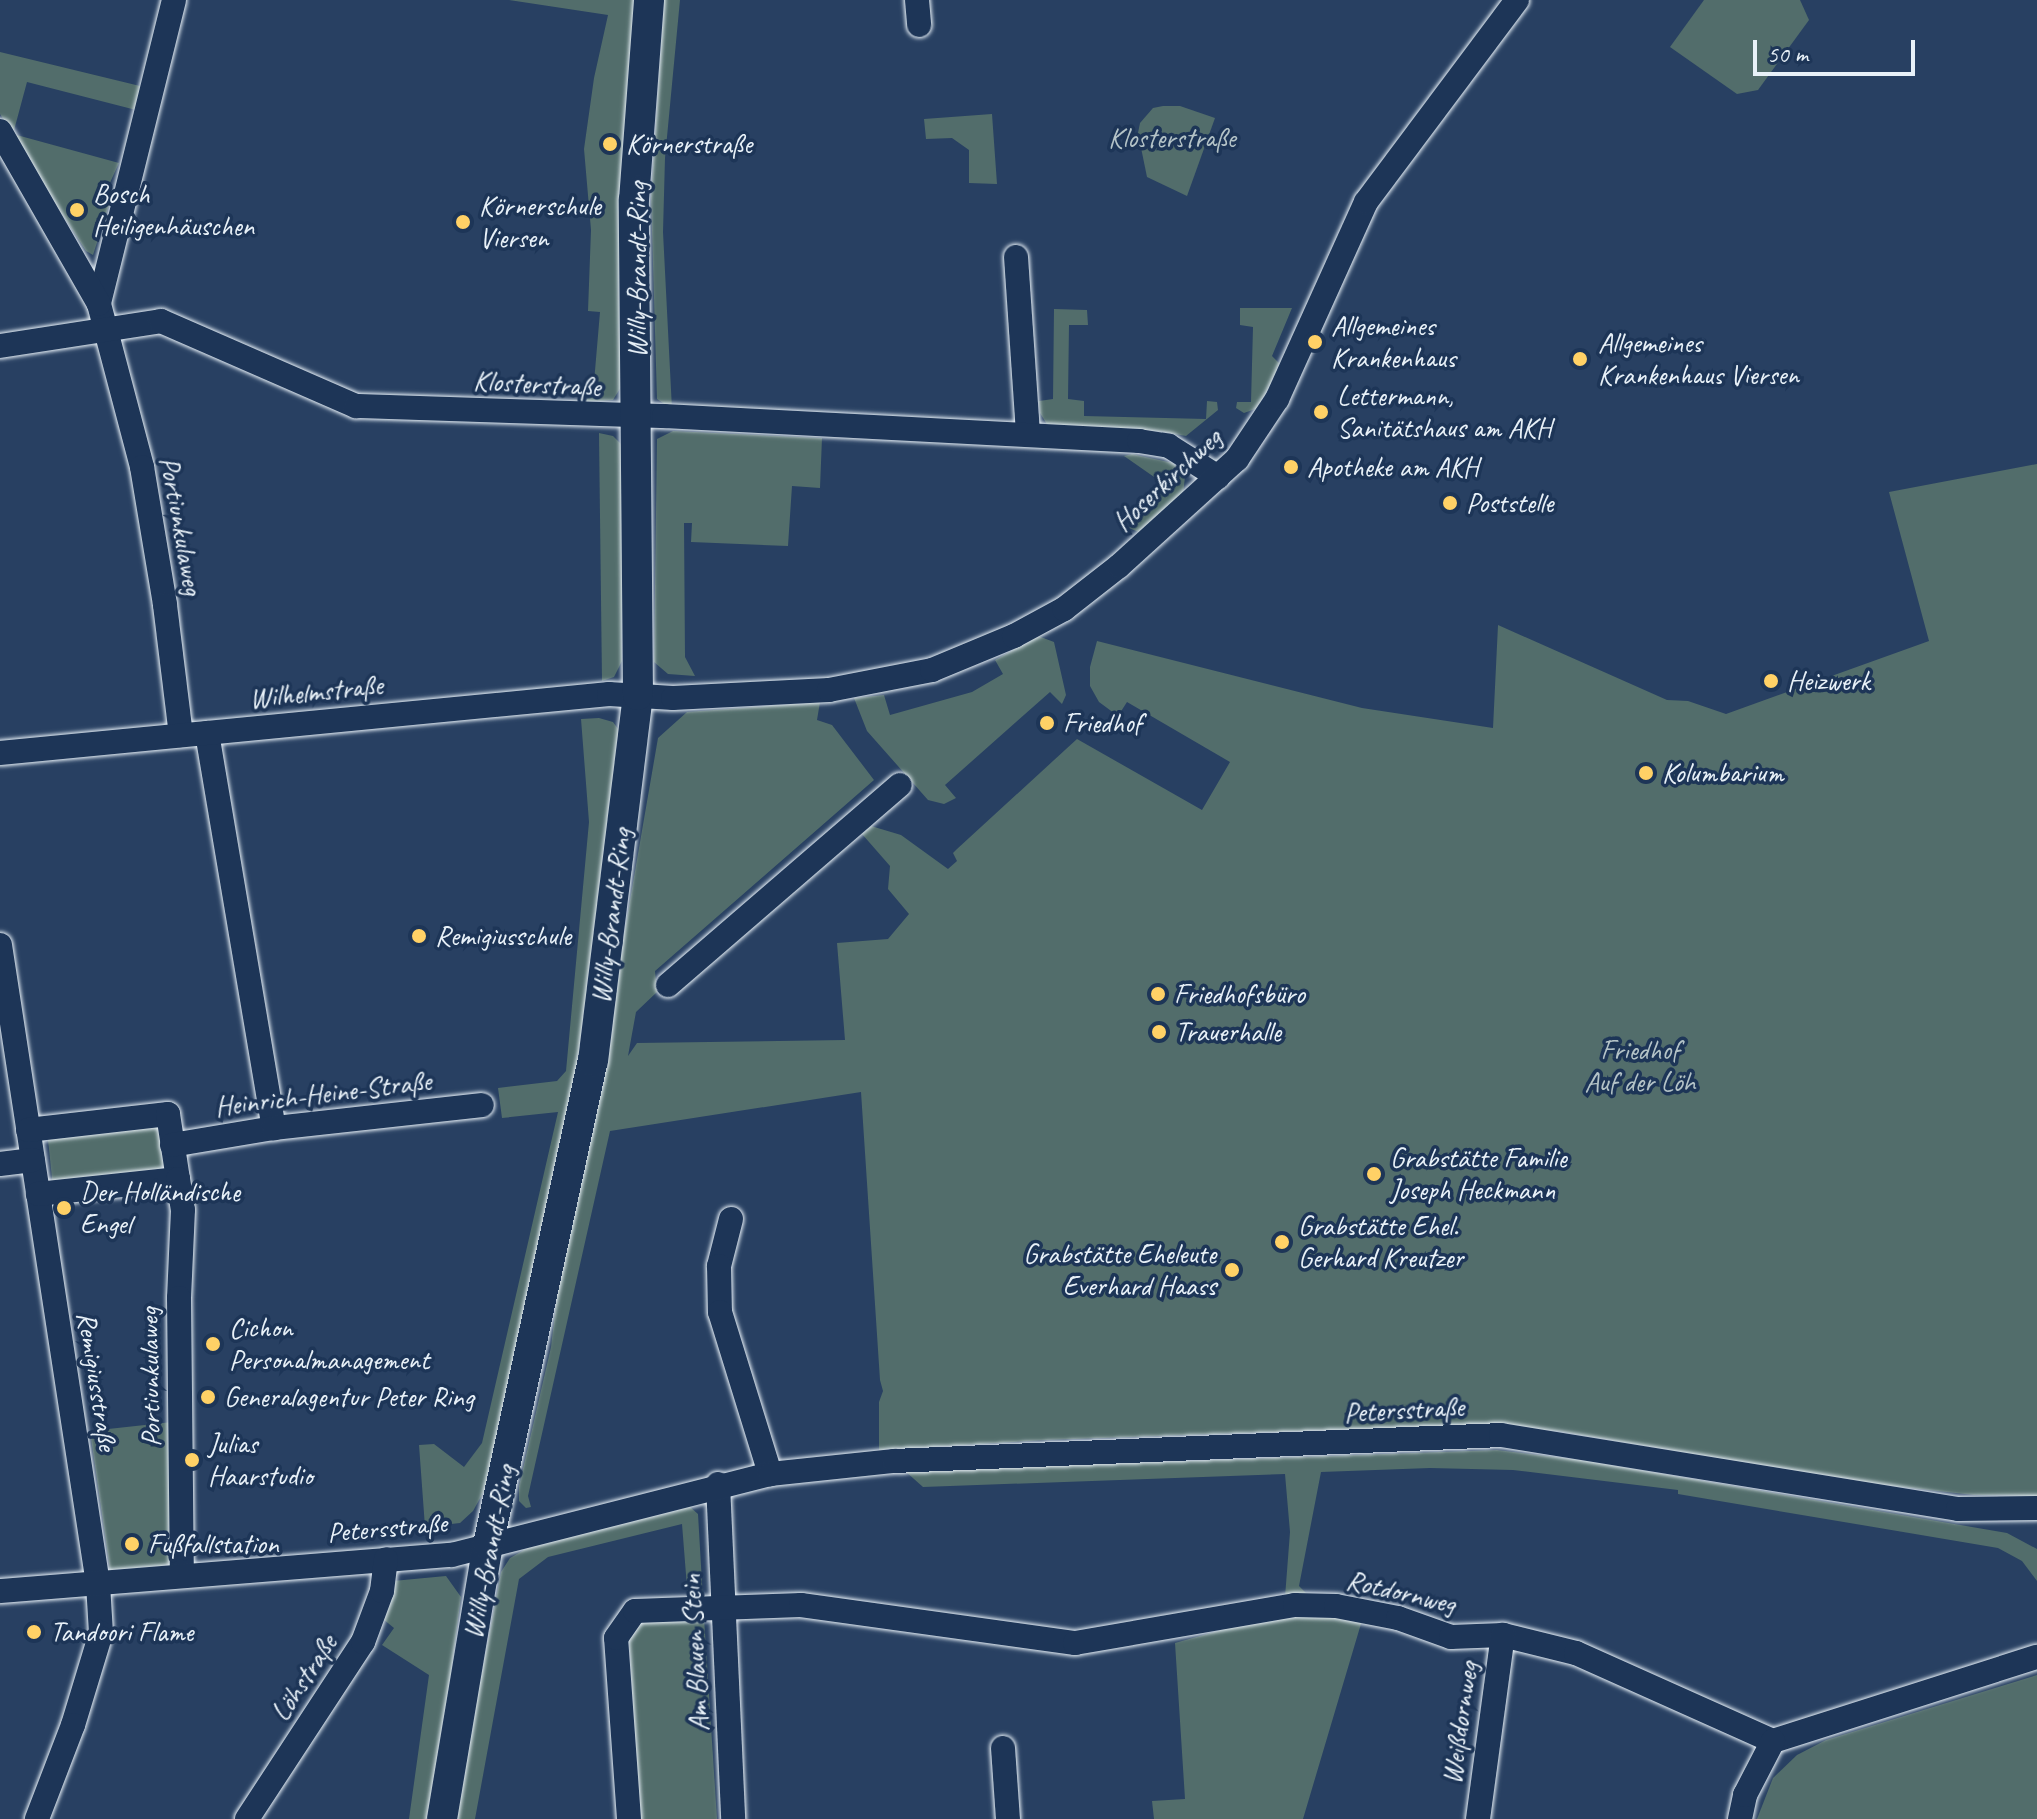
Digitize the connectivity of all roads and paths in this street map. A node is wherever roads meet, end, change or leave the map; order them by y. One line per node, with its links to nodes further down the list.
1 (174, 0): 8 (street)
2 (649, 0): 11 (main road, Willy-Brandt-Ring)
3 (917, 0): 5 (street)
4 (1517, 0): 13 (street, Hoserkirchweg)
5 (919, 25)
6 (0, 131): 8 (street)
7 (1016, 257): 12 (street)
8 (99, 304): 9 (street, Portiunkulaweg)
9 (109, 331): 10 (street, Klosterstraße); 11 (street, Klosterstraße); 16 (street, Portiunkulaweg)
10 (0, 346)
11 (637, 417): 12 (street, Klosterstraße); 14 (main road, Willy-Brandt-Ring)
12 (1028, 435): 13 (street, Klosterstraße)
13 (1218, 477): 14 (street, Hoserkirchweg)
14 (638, 695): 15 (street, Wilhelmstraße); 33 (main road, Willy-Brandt-Ring)
15 (207, 733): 16 (street, Wilhelmstraße); 22 (street)
16 (181, 735): 17 (street, Wilhelmstraße)
17 (0, 753)
18 (900, 785): 20 (street)
19 (0, 945): 23 (street, Remigiusstraße)
20 (668, 985)
21 (482, 1105): 22 (street, Heinrich-Heine-Straße)
22 (274, 1128): 24 (street, Heinrich-Heine-Straße)
23 (28, 1130): 24 (street, Portiunkulaweg); 25 (street, Remigiusstraße)
24 (172, 1145): 27 (street, Portiunkulaweg)
25 (33, 1160): 26 (street); 28 (street, Remigiusstraße)
26 (0, 1164)
27 (178, 1179): 28 (street); 35 (street, Portiunkulaweg)
28 (38, 1194): 36 (street, Remigiusstraße)
29 (731, 1219): 30 (street)
30 (770, 1474): 31 (street, Petersstraße); 32 (street, Petersstraße)
31 (718, 1484): 33 (street, Petersstraße); 38 (street, Am Blauen Stein)
32 (2037, 1508)
33 (488, 1545): 34 (street, Petersstraße); 45 (main road, Willy-Brandt-Ring)
34 (386, 1559): 35 (street, Petersstraße); 44 (street, Löhstraße)
35 (182, 1575): 36 (street, Petersstraße)
36 (98, 1584): 37 (street, Petersstraße); 43 (street, Remigiusstraße)
37 (0, 1591)
38 (723, 1609): 39 (street, Rotdornweg); 46 (street, Rotdornweg); 47 (street, Am Blauen Stein)
39 (1503, 1635): 41 (street, Rotdornweg); 49 (street, Weißdornweg)
40 (2037, 1657): 41 (street)
41 (1773, 1741): 50 (street)
42 (1003, 1748): 48 (street)
43 (37, 1819)
44 (247, 1819)
45 (442, 1819)
46 (629, 1819)
47 (733, 1819)
48 (1008, 1819)
49 (1478, 1819)
50 (1740, 1819)

